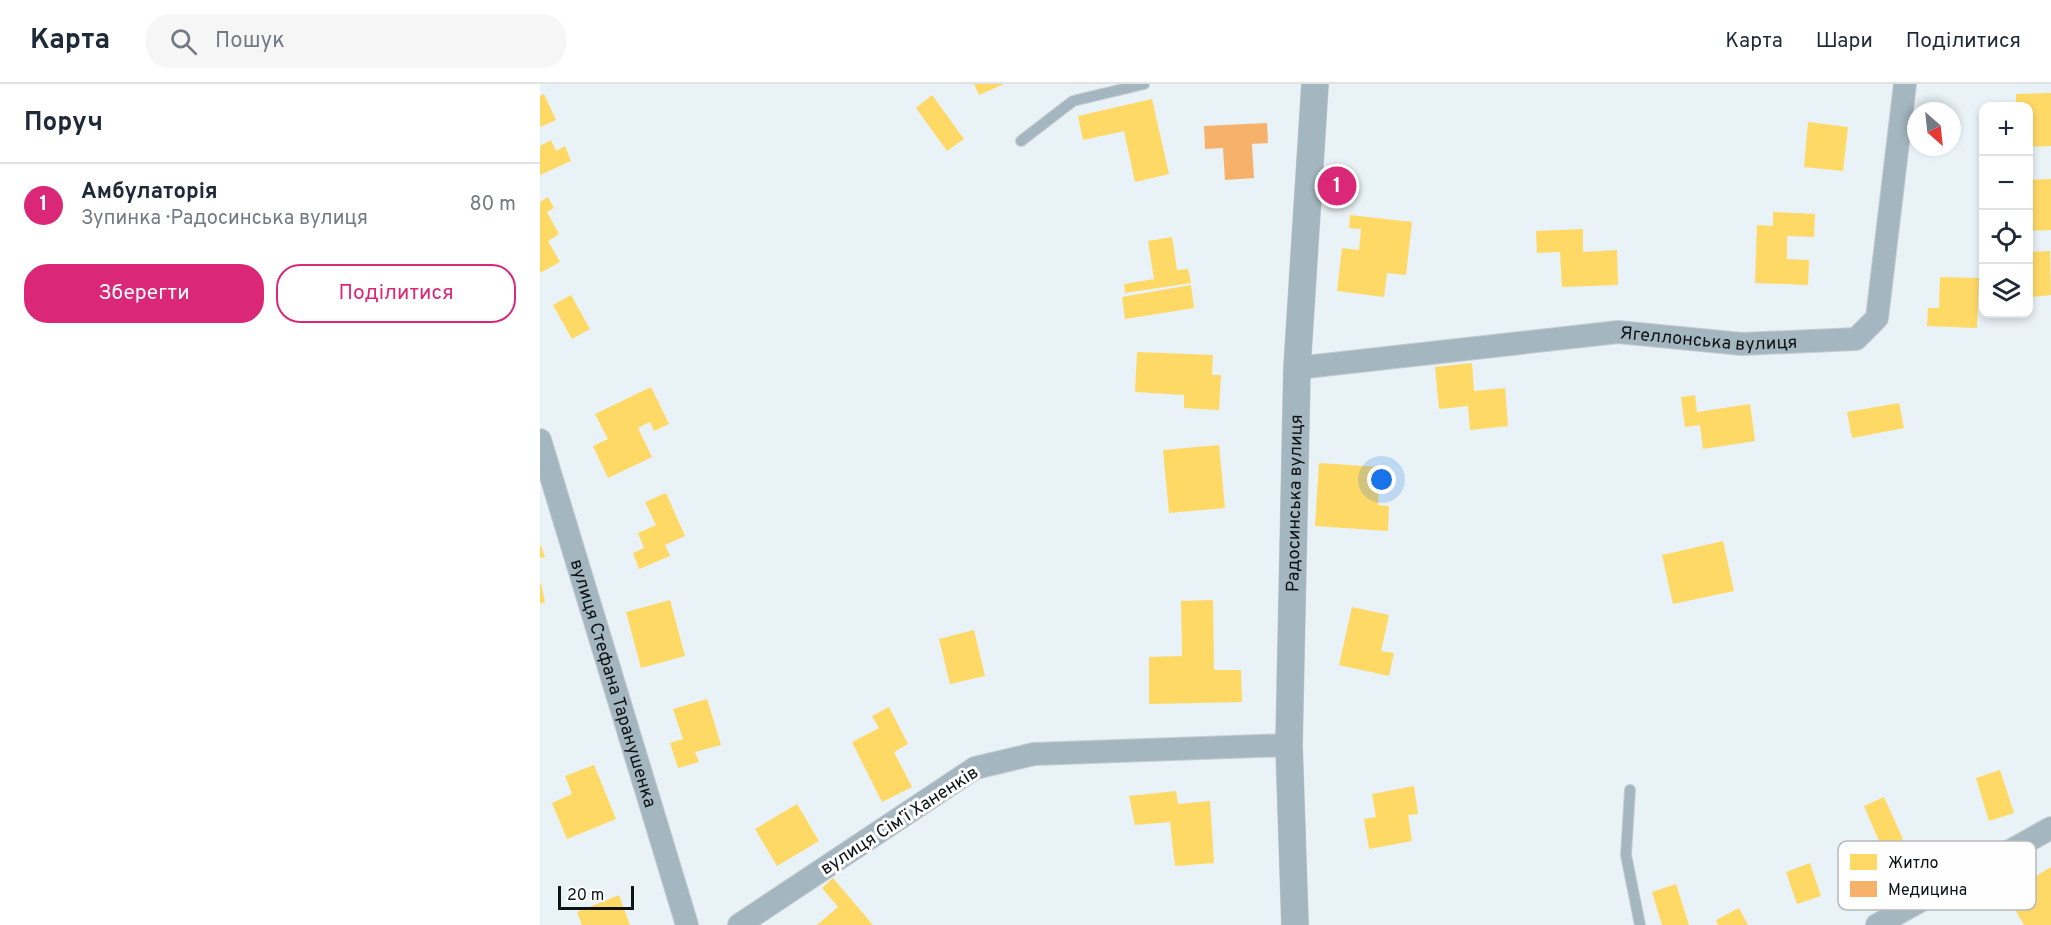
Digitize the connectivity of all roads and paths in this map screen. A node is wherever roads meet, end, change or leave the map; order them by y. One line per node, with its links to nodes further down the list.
1 (1144, 84): 4 (lane)
2 (1315, 84): 5 (street, Радосинська вулиця)
3 (1905, 84): 5 (street, Ягеллонська вулиця)
4 (1021, 141)
5 (1297, 368): 7 (street, Радосинська вулиця)
6 (540, 440): 12 (street, вулиця Стефана Таранушенка)
7 (1289, 745): 13 (street, вулиця Сімʼї Ханенків); 14 (street, Радосинська вулиця)
8 (1630, 790): 15 (lane)
9 (2051, 828): 10 (street)
10 (2028, 841)
11 (1904, 910): 16 (street)
12 (687, 925)
13 (739, 925)
14 (1295, 925)
15 (1640, 925)
16 (1877, 925)

